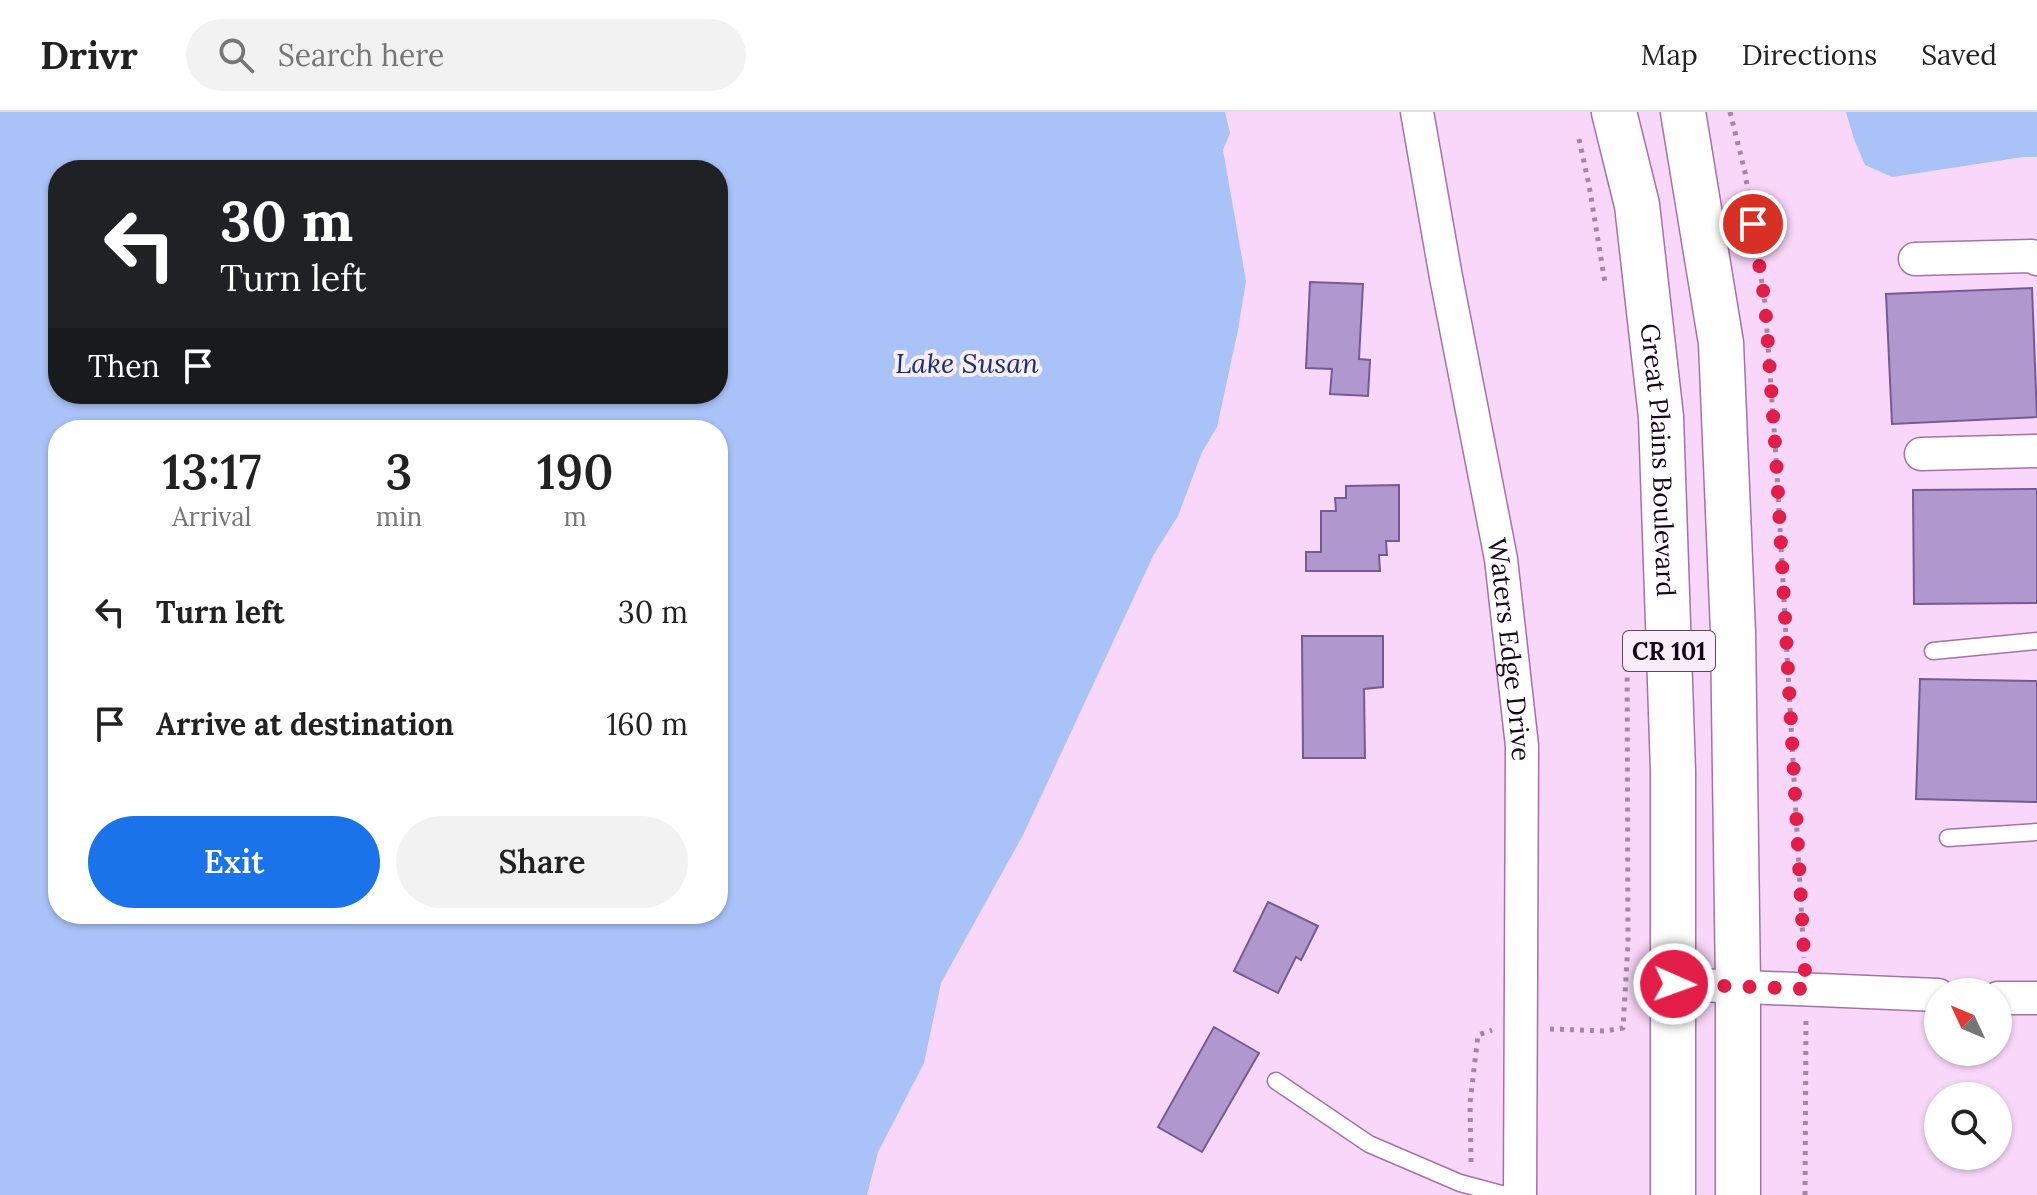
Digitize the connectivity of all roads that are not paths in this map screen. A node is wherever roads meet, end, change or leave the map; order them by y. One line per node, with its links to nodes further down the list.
1 (1417, 112): 19 (street, Waters Edge Drive)
2 (1683, 112): 13 (main road, CR 101)
3 (1595, 119): 12 (main road, Great Plains Boulevard / CR 101)
4 (1915, 259): 5 (street)
5 (2037, 259)
6 (2037, 451): 7 (street)
7 (1921, 454)
8 (2037, 641): 9 (lane)
9 (1933, 651)
10 (2037, 832): 11 (lane)
11 (1948, 838)
12 (1674, 984): 13 (street); 20 (main road, Great Plains Boulevard / CR 101)
13 (1738, 985): 14 (street); 21 (main road, CR 101)
14 (1924, 994)
15 (2012, 998): 16 (street)
16 (2037, 998)
17 (1276, 1081): 18 (lane)
18 (1505, 1195)
19 (1520, 1195)
20 (1673, 1195)
21 (1738, 1195)

